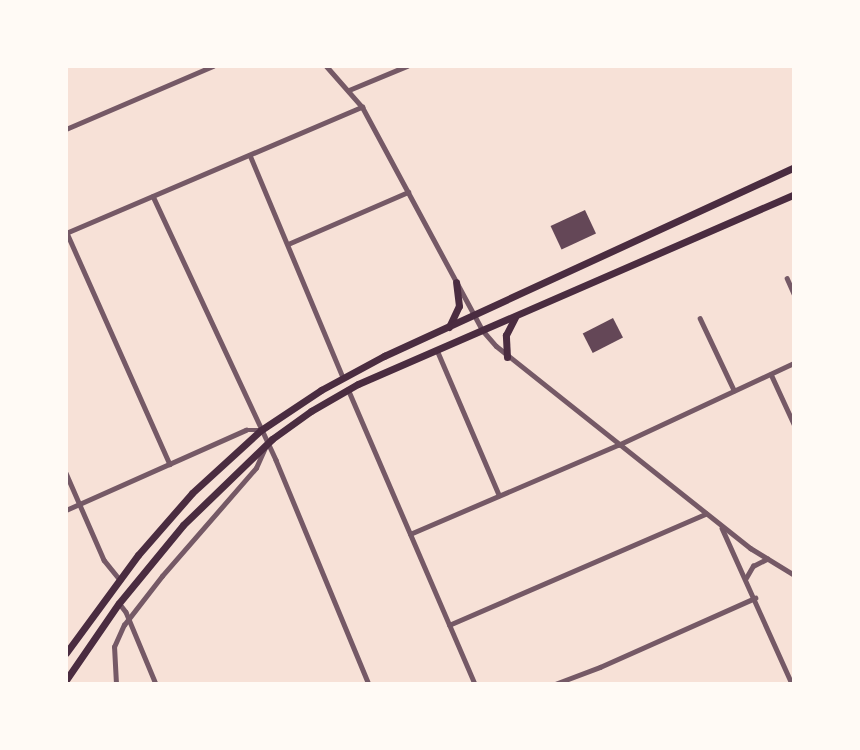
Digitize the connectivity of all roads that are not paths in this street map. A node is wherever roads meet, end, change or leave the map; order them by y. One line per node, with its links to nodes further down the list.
1 (213, 66): 6 (street)
2 (326, 66): 4 (street)
3 (406, 66): 4 (street)
4 (349, 90): 5 (street)
5 (362, 107): 7 (street); 9 (street)
6 (66, 129)
7 (250, 154): 11 (street); 13 (street)
8 (794, 167): 17 (main road)
9 (408, 192): 13 (street); 15 (street)
10 (794, 194): 18 (main road)
11 (153, 196): 12 (street); 30 (street)
12 (66, 233): 33 (street)
13 (288, 244): 26 (street)
14 (787, 278): 16 (street)
15 (456, 282): 17 (street); 20 (main road)
16 (794, 294)
17 (475, 316): 20 (main road); 21 (street)
18 (515, 317): 21 (main road); 23 (main road)
19 (700, 318): 28 (street)
20 (449, 327): 26 (main road)
21 (482, 330): 22 (main road); 23 (street)
22 (437, 350): 27 (main road); 35 (street)
23 (507, 357): 32 (street)
24 (794, 363): 25 (street)
25 (771, 374): 28 (street); 29 (street)
26 (343, 377): 30 (main road)
27 (348, 389): 31 (main road); 40 (street)
28 (734, 390): 32 (street)
29 (794, 424)
30 (261, 430): 31 (street); 33 (street); 44 (main road)
31 (267, 444): 46 (main road); 47 (street); 53 (street)
32 (618, 445): 35 (street); 38 (street)
33 (170, 464): 36 (street)
34 (66, 473): 36 (street)
35 (500, 495): 40 (street)
36 (80, 504): 37 (street); 44 (street)
37 (66, 510)
38 (706, 514): 39 (street); 48 (street)
39 (721, 526): 41 (street); 43 (street)
40 (410, 534): 48 (street)
41 (767, 559): 42 (street); 43 (street)
42 (794, 575)
43 (746, 578): 45 (street)
44 (120, 579): 49 (main road)
45 (755, 598): 55 (street); 56 (street)
46 (119, 603): 47 (street); 50 (main road)
47 (128, 618): 51 (street); 52 (street)
48 (449, 625): 54 (street)
49 (66, 653)
50 (66, 680)
51 (116, 684)
52 (156, 684)
53 (369, 684)
54 (475, 684)
55 (555, 684)
56 (792, 684)

